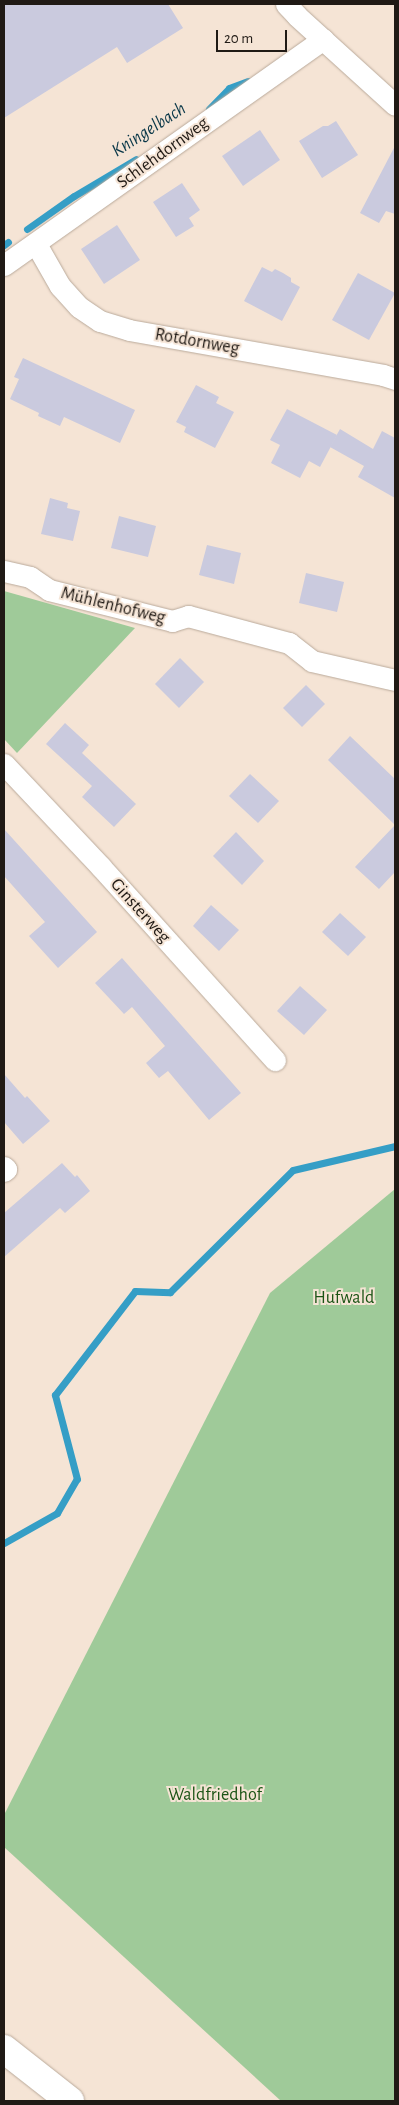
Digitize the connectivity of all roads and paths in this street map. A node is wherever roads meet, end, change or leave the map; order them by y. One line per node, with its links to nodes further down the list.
1 (286, 4): 2 (street)
2 (322, 39): 3 (street); 4 (street, Schlehdornweg)
3 (395, 105)
4 (36, 244): 5 (street, Schlehdornweg); 6 (street, Rotdornweg)
5 (4, 265)
6 (395, 379)
7 (4, 571): 8 (street, Mühlenhofweg)
8 (395, 680)
9 (4, 764): 10 (street, Ginsterweg)
10 (275, 1060)
11 (4, 2049): 12 (street)
12 (70, 2101)

